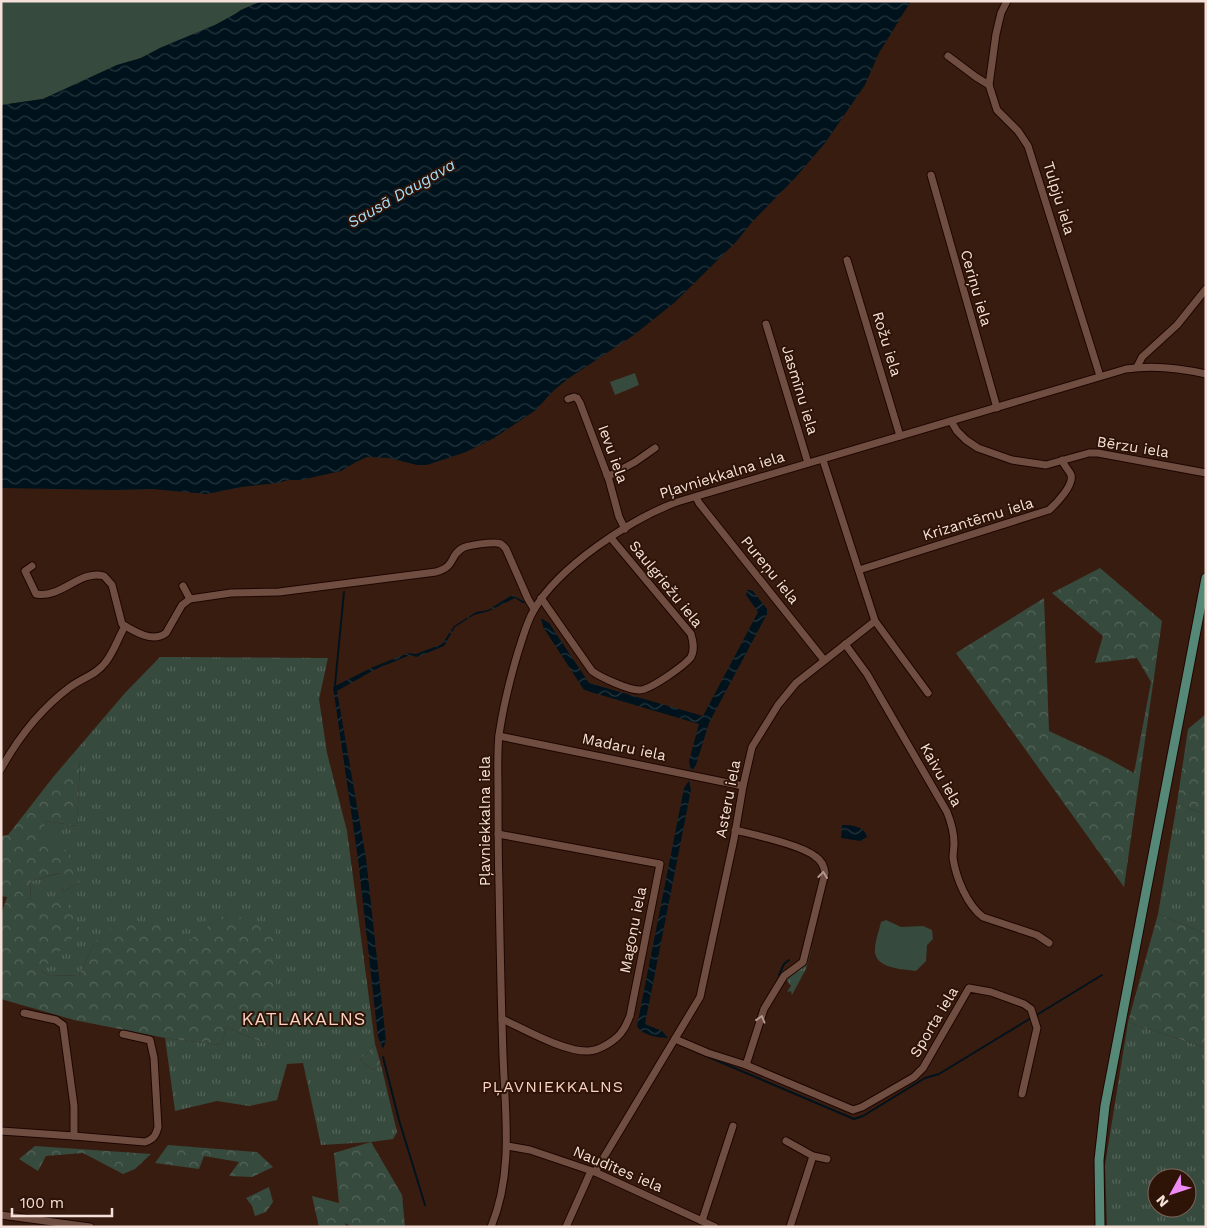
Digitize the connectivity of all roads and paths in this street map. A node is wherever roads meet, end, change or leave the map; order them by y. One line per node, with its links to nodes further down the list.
1 (1007, 1): 3 (street)
2 (948, 56): 3 (street)
3 (989, 85): 10 (street, Tulpju iela)
4 (930, 175): 12 (street, Ceriņu iela)
5 (847, 260): 14 (street, Rožu iela)
6 (1206, 289): 8 (street)
7 (766, 324): 18 (street, Jasmīnu iela)
8 (1137, 367): 9 (street, Pļavniekkalna iela); 10 (street, Pļavniekkalna iela)
9 (1206, 374)
10 (1100, 376): 12 (street, Pļavniekkalna iela)
11 (568, 399): 20 (street, Ievu iela)
12 (997, 408): 13 (street, Pļavniekkalna iela)
13 (951, 420): 14 (street, Pļavniekkalna iela); 17 (street, Bērzu iela)
14 (900, 436): 16 (street, Pļavniekkalna iela)
15 (654, 448): 20 (street)
16 (823, 460): 18 (street, Pļavniekkalna iela); 25 (street)
17 (1062, 460): 19 (street, Bērzu iela); 25 (street, Krizantēmu iela)
18 (808, 463): 21 (street, Pļavniekkalna iela)
19 (1206, 473)
20 (607, 475): 22 (street, Ievu iela)
21 (696, 497): 22 (street, Pļavniekkalna iela); 34 (street, Pureņu iela)
22 (625, 529): 23 (street, Pļavniekkalna iela)
23 (611, 538): 28 (street, Pļavniekkalna iela); 28 (street, Saulgriežu iela)
24 (32, 566): 32 (street)
25 (859, 570): 31 (street)
26 (1206, 578): 58 (main road)
27 (183, 586): 29 (street)
28 (542, 598): 30 (street, Pļavniekkalna iela)
29 (190, 599): 30 (street); 32 (street)
30 (534, 609): 36 (street, Pļavniekkalna iela)
31 (875, 620): 33 (street, Asteru iela); 35 (street)
32 (125, 626): 37 (street)
33 (845, 644): 34 (street, Asteru iela); 41 (street, Kaivu iela)
34 (824, 660): 38 (street, Asteru iela)
35 (928, 693)
36 (499, 736): 38 (street, Madaru iela); 40 (street, Pļavniekkalna iela)
37 (1, 769)
38 (743, 786): 39 (street, Asteru iela)
39 (735, 830): 45 (street, Asteru iela); 46 (street, one-way to 39)
40 (498, 834): 43 (street, Pļavniekkalna iela); 43 (street, Magoņu iela)
41 (1049, 943)
42 (24, 1013): 50 (street)
43 (502, 1019): 52 (street, Pļavniekkalna iela)
44 (123, 1034): 50 (street)
45 (675, 1039): 46 (street, Sporta iela); 55 (street, Asteru iela)
46 (746, 1065): 47 (street, Sporta iela)
47 (1022, 1094)
48 (732, 1126): 57 (street)
49 (1, 1131): 50 (street)
50 (74, 1136)
51 (786, 1141): 53 (street)
52 (507, 1146): 55 (street, Naudītes iela); 60 (street, Pļavniekkalna iela)
53 (813, 1156): 54 (street); 63 (street)
54 (827, 1159)
55 (593, 1171): 57 (street, Naudītes iela); 61 (street, Asteru iela)
56 (1, 1215): 59 (street)
57 (702, 1221): 62 (street, Naudītes iela)
58 (1101, 1225)
59 (90, 1227)
60 (491, 1227)
61 (566, 1227)
62 (715, 1227)
63 (790, 1227)

